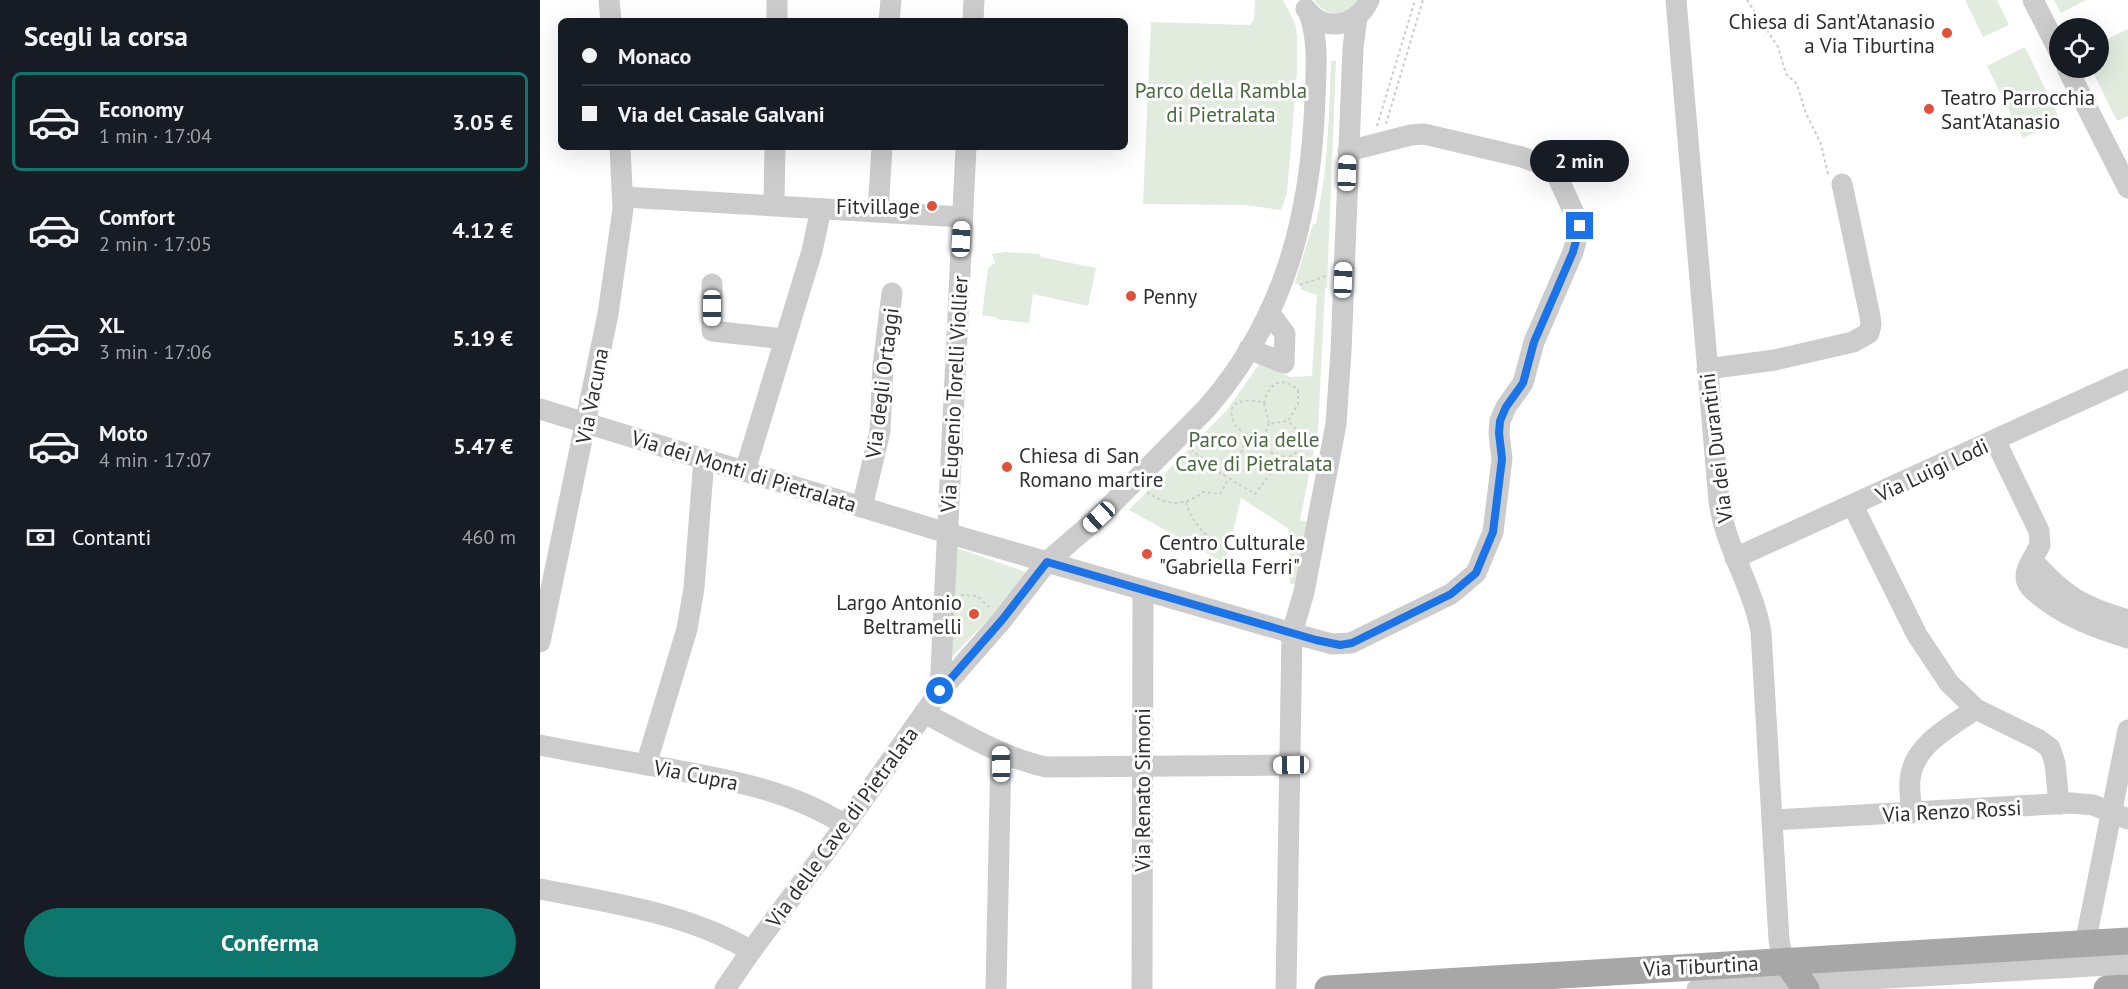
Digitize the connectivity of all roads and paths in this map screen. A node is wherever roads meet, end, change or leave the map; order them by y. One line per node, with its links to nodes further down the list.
1 (609, 0): 12 (street)
2 (777, 0): 13 (street)
3 (891, 0): 14 (street)
4 (974, 0): 15 (street)
5 (1415, 0): 19 (path)
6 (1423, 0): 18 (path)
7 (1676, 0): 39 (street, Via dei Durantini)
8 (1747, 0): 25 (path)
9 (2033, 0): 16 (street)
10 (1305, 6): 11 (street); 36 (street)
11 (1367, 6): 24 (street)
12 (611, 18)
13 (777, 18)
14 (890, 18)
15 (973, 18)
16 (2049, 31)
17 (2072, 78): 26 (street)
18 (1384, 129)
19 (1375, 132)
20 (620, 150): 27 (street, Via Vacuna)
21 (775, 150): 28 (street)
22 (882, 150): 30 (street)
23 (966, 150): 31 (street, Via Eugenio Torelli Viollier)
24 (1348, 151): 68 (street); 68 (street)
25 (1842, 184): 39 (street)
26 (2128, 188)
27 (624, 197): 28 (street); 44 (street, Via Vacuna)
28 (774, 205): 29 (street)
29 (821, 209): 30 (street); 37 (street)
30 (878, 212): 31 (street)
31 (962, 217): 59 (street, Via Eugenio Torelli Viollier)
32 (1329, 275): 34 (path)
33 (712, 284): 37 (street)
34 (1300, 285)
35 (892, 293): 58 (street, Via degli Ortaggi)
36 (1269, 312): 38 (street); 38 (street)
37 (784, 339): 52 (street)
38 (1249, 349): 48 (street)
39 (1707, 369): 61 (street, Via dei Durantini)
40 (2128, 379): 49 (street, Via Luigi Lodi)
41 (1264, 403): 43 (path); 45 (path); 46 (path)
42 (540, 409): 44 (street, Via dei Monti di Pietralata)
43 (1288, 421): 45 (path); 50 (path)
44 (586, 423): 51 (street, Via dei Monti di Pietralata); 70 (street, Via Vacuna)
45 (1269, 424): 47 (path)
46 (1244, 434): 47 (path); 53 (path)
47 (1264, 436): 50 (path)
48 (1178, 438): 53 (path); 55 (street)
49 (1995, 441): 57 (street, Via Luigi Lodi); 62 (street)
50 (1286, 458): 54 (path)
51 (704, 459): 52 (street, Via dei Monti di Pietralata); 77 (street)
52 (745, 471): 58 (street, Via dei Monti di Pietralata)
53 (1223, 475): 54 (path)
54 (1229, 478): 56 (path)
55 (1132, 482): 56 (path); 63 (street)
56 (1186, 502): 60 (path)
57 (1853, 506): 61 (street, Via Luigi Lodi); 72 (street)
58 (862, 507): 59 (street, Via dei Monti di Pietralata)
59 (947, 533): 63 (street); 71 (street)
60 (1229, 551)
61 (1735, 558): 83 (street, Via dei Durantini)
62 (2032, 560): 67 (street); 69 (street)
63 (1047, 562): 64 (street); 71 (street)
64 (1143, 590): 68 (street); 79 (street, Via Renato Simoni)
65 (958, 595): 66 (path)
66 (991, 610)
67 (2128, 620)
68 (1292, 633): 78 (street)
69 (2128, 638)
70 (540, 642)
71 (940, 691): 73 (street, Via delle Cave di Pietralata)
72 (1976, 709): 80 (street); 81 (street)
73 (924, 713): 76 (street); 84 (street, Via delle Cave di Pietralata)
74 (2128, 730): 82 (street)
75 (540, 746): 77 (street, Via Cupra)
76 (1001, 752): 79 (street); 95 (street)
77 (646, 765): 84 (street, Via Cupra)
78 (1291, 765): 79 (street); 97 (street)
79 (1143, 766): 96 (street, Via Renato Simoni)
80 (2059, 804): 81 (street, Via Renzo Rossi); 82 (street, Via Renzo Rossi)
81 (1912, 813): 83 (street, Via Renzo Rossi)
82 (2120, 816): 87 (street)
83 (1773, 820): 89 (street, Via dei Durantini)
84 (846, 825): 88 (street, Via delle Cave di Pietralata)
85 (540, 889): 88 (street)
86 (2128, 941): 87 (main road, Via Tiburtina)
87 (2085, 944): 89 (main road, Via Tiburtina)
88 (747, 957): 93 (street, Via delle Cave di Pietralata); 94 (street)
89 (1786, 961): 91 (main road, Via Tiburtina); 98 (main road, Via Tiburtina)
90 (2128, 964): 91 (street, Via Tiburtina)
91 (1804, 986): 99 (street, Via Tiburtina)
92 (2128, 988): 100 (main road)
93 (725, 989)
94 (740, 989)
95 (996, 989)
96 (1142, 989)
97 (1286, 989)
98 (1328, 989)
99 (1697, 989)
100 (2107, 989)

